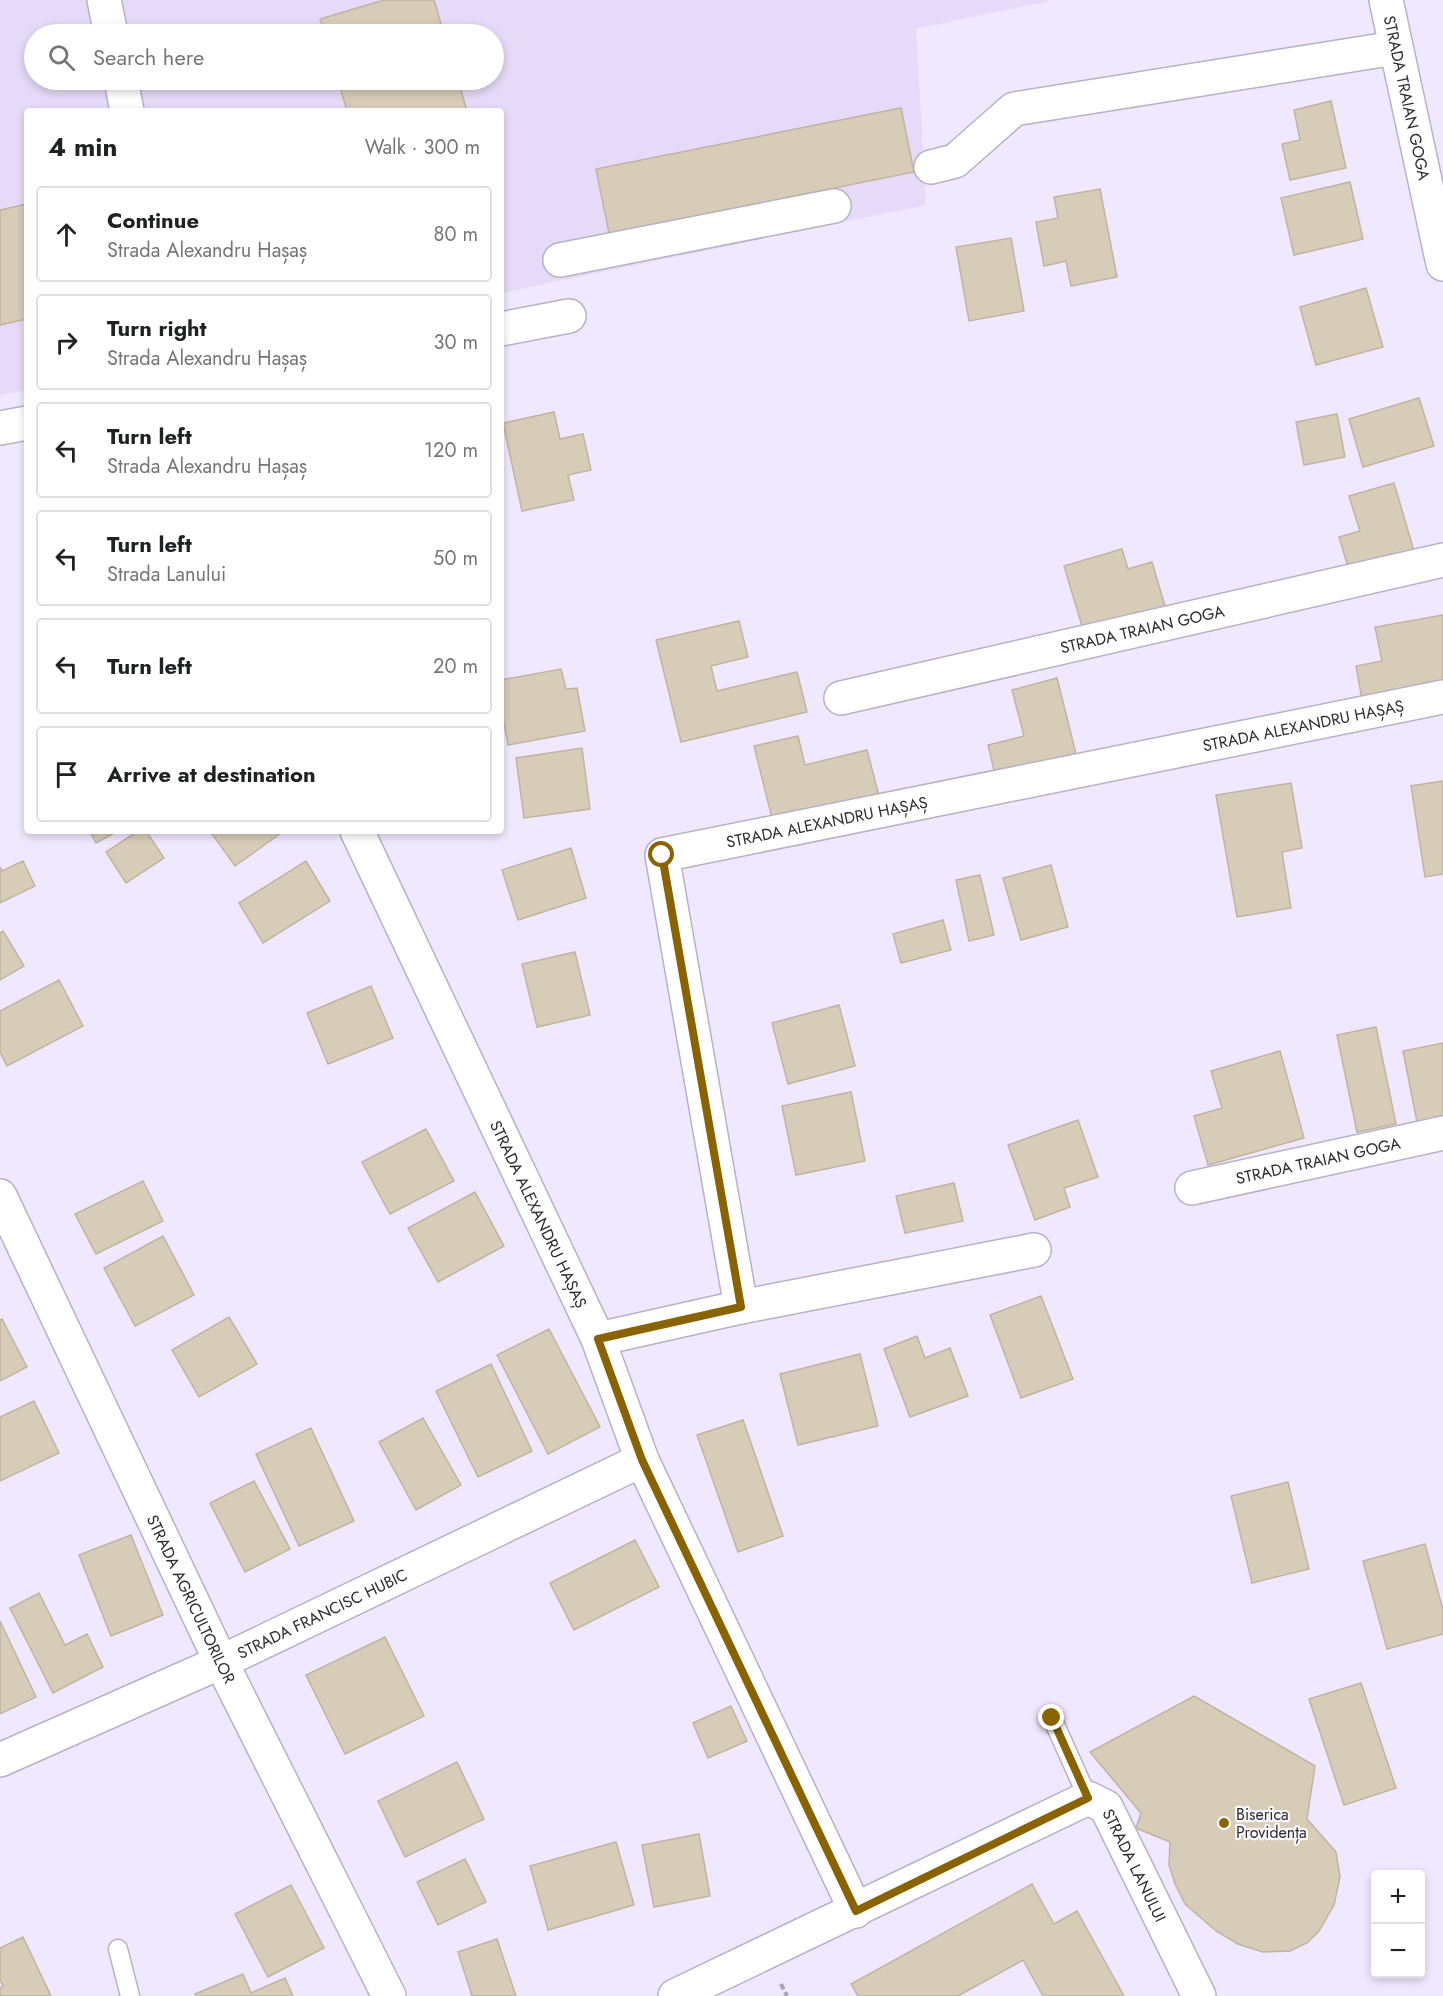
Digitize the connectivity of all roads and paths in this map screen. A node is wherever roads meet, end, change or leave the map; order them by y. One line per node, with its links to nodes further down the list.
1 (104, 0): 3 (street)
2 (1386, 0): 4 (street, STRADA TRAIAN GOGA)
3 (109, 24)
4 (1395, 48): 7 (street); 9 (street, STRADA TRAIAN GOGA)
5 (123, 90): 6 (street)
6 (127, 108)
7 (931, 167)
8 (834, 206): 10 (street)
9 (1440, 230): 11 (street, STRADA TRAIAN GOGA)
10 (560, 260)
11 (1443, 264)
12 (569, 316): 13 (street)
13 (504, 328)
14 (24, 424): 15 (street)
15 (0, 428)
16 (1443, 560): 17 (street, STRADA TRAIAN GOGA)
17 (841, 698)
18 (1443, 698): 24 (street, STRADA ALEXANDRU HAȘAȘ)
19 (358, 834): 25 (street, STRADA ALEXANDRU HAȘAȘ)
20 (1443, 1133): 21 (street, STRADA TRAIAN GOGA)
21 (1192, 1188)
22 (0, 1196): 27 (street, STRADA AGRICULTORILOR)
23 (1034, 1250): 24 (street)
24 (741, 1307): 25 (street)
25 (598, 1339): 26 (street, STRADA ALEXANDRU HAȘAȘ)
26 (642, 1460): 27 (street, STRADA FRANCISC HUBIC); 31 (street, STRADA ALEXANDRU HAȘAȘ)
27 (221, 1662): 29 (street, STRADA FRANCISC HUBIC); 34 (street, STRADA AGRICULTORILOR)
28 (1052, 1718): 30 (lane)
29 (0, 1760)
30 (1088, 1798): 31 (street, STRADA LANULUI); 36 (street, STRADA LANULUI)
31 (856, 1911): 35 (street, STRADA LANULUI)
32 (118, 1949): 33 (lane)
33 (130, 1996)
34 (389, 1996)
35 (675, 1996)
36 (1199, 1996)

